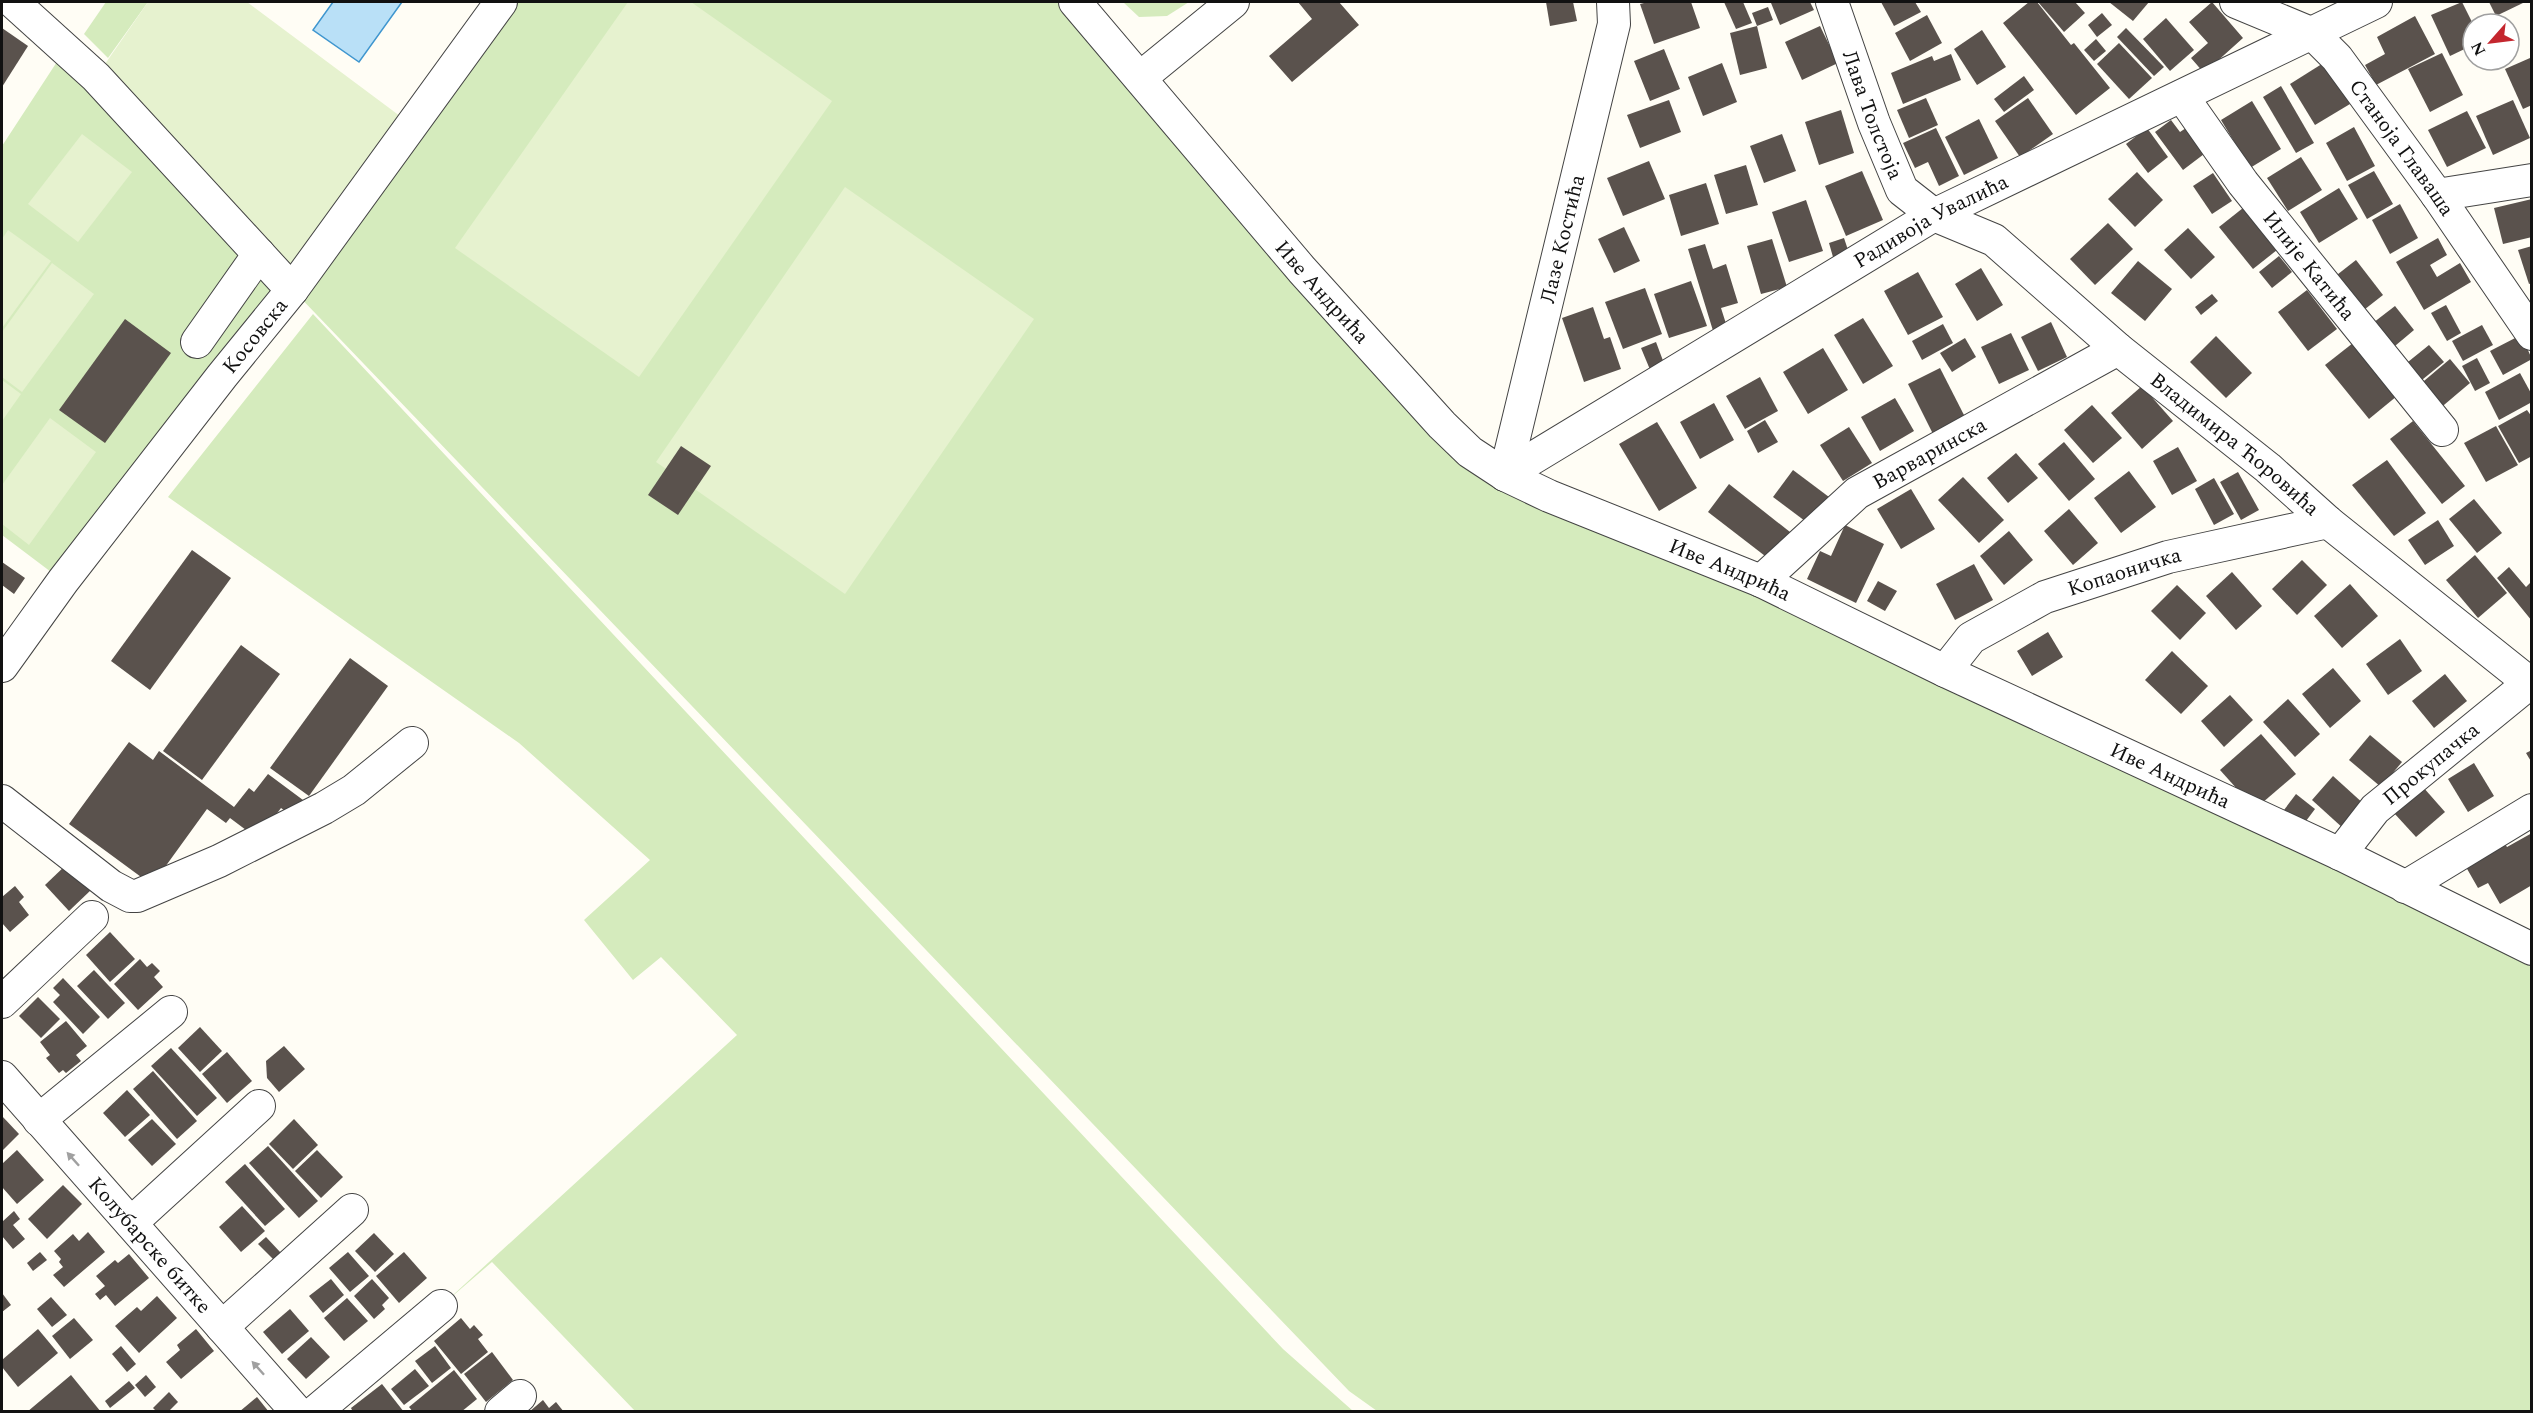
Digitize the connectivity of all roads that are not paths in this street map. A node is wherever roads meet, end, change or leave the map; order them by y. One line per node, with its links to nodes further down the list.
1 (13, 2): 15 (street)
2 (501, 2): 16 (street, Косовска)
3 (1075, 2): 10 (street, Иве Андрића)
4 (1233, 2): 10 (street)
5 (1613, 2): 21 (street, Лазе Костића)
6 (1832, 2): 14 (street, Лава Толстоја)
7 (2236, 2): 9 (street, Станоја Главаша)
8 (2376, 2): 9 (street, Радивоја Увалића)
9 (2313, 34): 11 (street, Радивоја Увалића); 13 (street, Станоја Главаша)
10 (1140, 78): 21 (street, Иве Андрића)
11 (2182, 96): 14 (street, Радивоја Увалића); 20 (street, Илије Катића)
12 (2532, 180): 13 (street)
13 (2437, 195): 17 (street, Станоја Главаша)
14 (1934, 215): 19 (street, Владимира Ћоровића); 21 (street, Радивоја Увалића)
15 (259, 254): 16 (street); 18 (street)
16 (292, 290): 24 (street, Косовска)
17 (2532, 334)
18 (197, 342)
19 (2118, 349): 22 (street, Владимира Ћоровића); 23 (street, Варваринска)
20 (2442, 430)
21 (1505, 475): 23 (street, Иве Андрића)
22 (2328, 522): 25 (street, Копаоничка); 26 (street, Владимира Ћоровића)
23 (1761, 581): 25 (street, Иве Андрића)
24 (2, 666)
25 (1945, 671): 30 (street, Иве Андрића)
26 (2531, 683): 30 (street, Прокупачка)
27 (412, 743): 28 (street)
28 (2, 801)
29 (2532, 810): 31 (street)
30 (2340, 854): 31 (street, Иве Андрића)
31 (2405, 887): 33 (street, Иве Андрића)
32 (92, 917): 34 (street)
33 (2524, 938)
34 (2, 1002)
35 (171, 1012): 38 (street)
36 (2, 1077): 38 (street, Колубарске битке)
37 (259, 1106): 40 (street)
38 (39, 1120): 40 (street, Колубарске битке, one-way to 38)
39 (352, 1210): 42 (street)
40 (131, 1223): 42 (street, Колубарске битке)
41 (441, 1306): 44 (street)
42 (222, 1328): 43 (street, Колубарске битке, one-way to 42)
43 (297, 1412)
44 (315, 1412)

